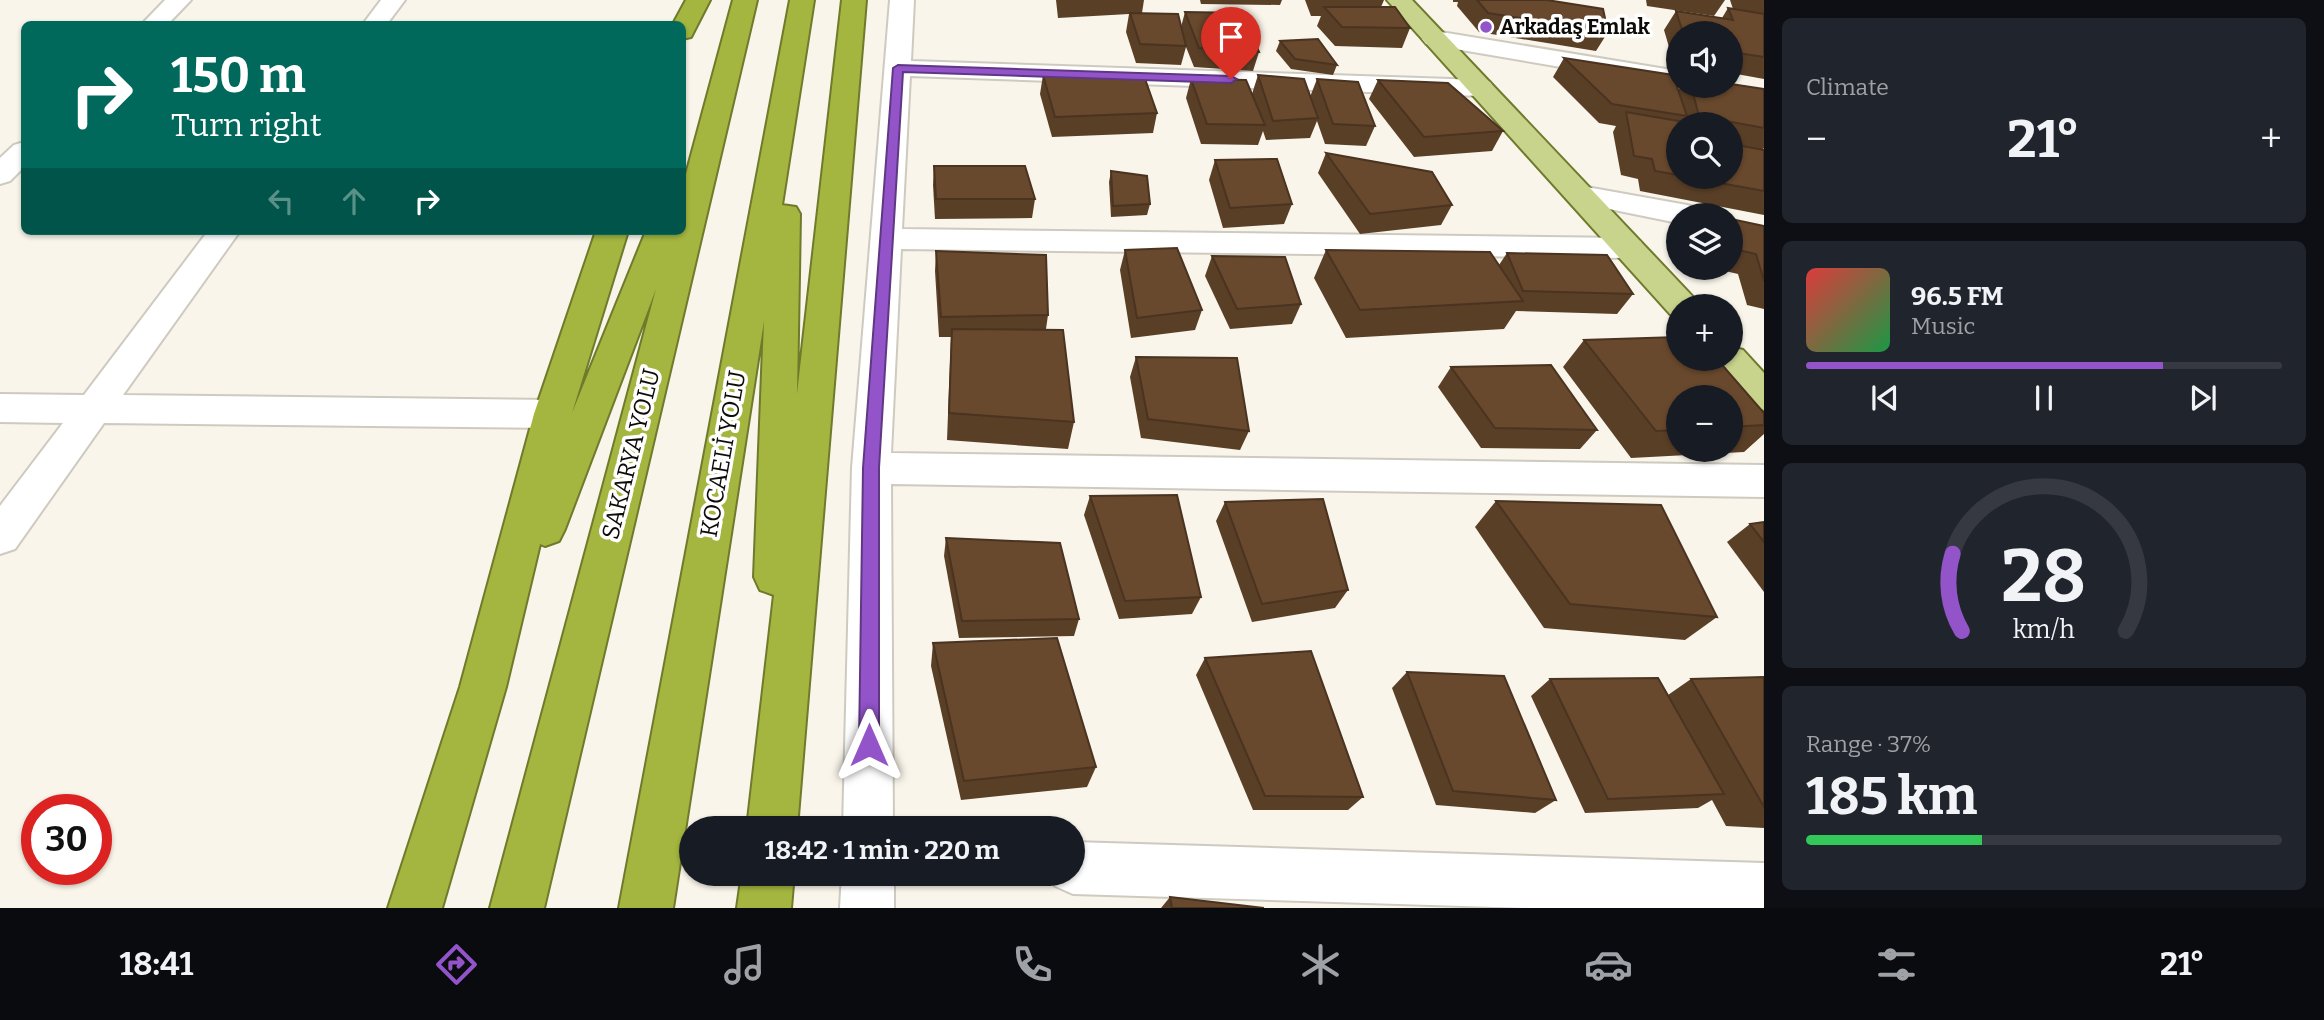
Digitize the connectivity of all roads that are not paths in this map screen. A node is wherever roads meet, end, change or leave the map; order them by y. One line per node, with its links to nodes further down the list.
1 (179, 0): 10 (street)
2 (393, 0): 11 (street)
3 (687, 0): 12 (highway)
4 (698, 0): 13 (highway)
5 (746, 0): 15 (highway, SAKARYA YOLU)
6 (802, 0): 16 (highway, KOCAELİ YOLU)
7 (854, 0): 43 (highway)
8 (902, 0): 17 (street)
9 (1399, 0): 14 (main road)
10 (157, 21)
11 (377, 21)
12 (680, 21)
13 (686, 24)
14 (1435, 38): 18 (street); 19 (main road)
15 (732, 51): 21 (highway); 25 (highway, SAKARYA YOLU)
16 (790, 62): 42 (highway); 51 (highway, KOCAELİ YOLU)
17 (898, 68): 19 (street); 30 (street)
18 (1666, 77)
19 (1481, 88): 23 (main road)
20 (21, 154): 22 (street)
21 (686, 169)
22 (0, 175)
23 (1581, 195): 24 (street); 31 (main road)
24 (1666, 211)
25 (686, 234)
26 (221, 235): 36 (street)
27 (611, 235): 37 (highway)
28 (660, 235): 41 (highway)
29 (686, 235): 50 (highway, SAKARYA YOLU)
30 (885, 239): 31 (street); 38 (street)
31 (1629, 248): 32 (main road)
32 (1671, 294)
33 (1741, 371): 34 (main road)
34 (1764, 396)
35 (0, 408): 36 (street)
36 (93, 410): 37 (street); 40 (street)
37 (553, 414): 41 (highway)
38 (871, 468): 39 (street); 44 (street)
39 (1764, 481)
40 (0, 537)
41 (483, 687): 49 (highway)
42 (766, 816)
43 (773, 816)
44 (868, 816)
45 (1085, 868): 48 (street)
46 (764, 886): 52 (highway)
47 (867, 886): 53 (street)
48 (1764, 889)
49 (415, 908)
50 (517, 908)
51 (646, 908)
52 (763, 908)
53 (867, 908)

